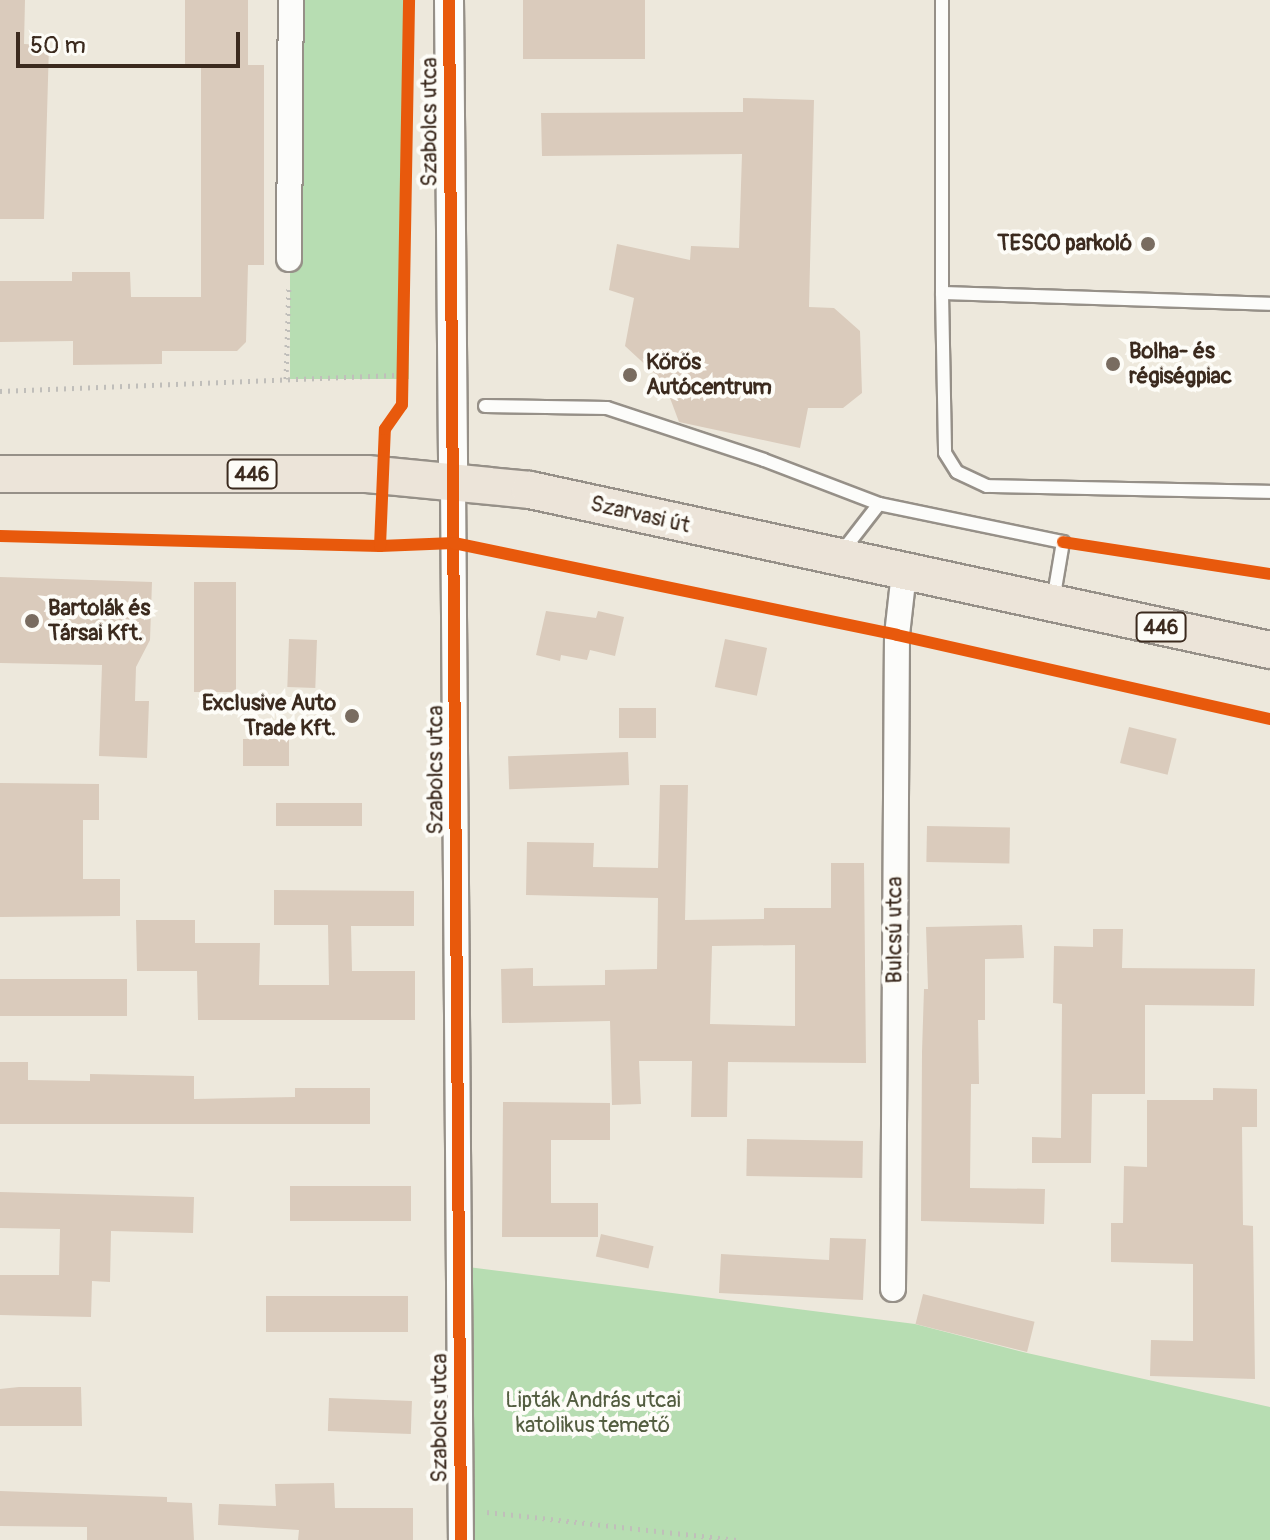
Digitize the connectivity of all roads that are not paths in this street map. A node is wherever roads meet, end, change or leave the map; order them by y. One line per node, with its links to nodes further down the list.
1 (291, 0): 4 (street)
2 (449, 0): 9 (street, Szabolcs utca)
3 (942, 0): 5 (lane)
4 (289, 259)
5 (942, 293): 6 (lane); 10 (lane)
6 (1270, 304)
7 (485, 406): 11 (lane)
8 (0, 474): 9 (main road, Szarvasi út / 446)
9 (453, 482): 12 (main road, Szarvasi út / 446); 17 (street, Szabolcs utca)
10 (1270, 492)
11 (879, 504): 12 (lane); 14 (lane)
12 (836, 559): 13 (main road, Szarvasi út / 446)
13 (904, 573): 14 (main road, Szarvasi út / 446); 16 (street, Bulcsú utca)
14 (1053, 604): 15 (main road, Szarvasi út / 446)
15 (1270, 650)
16 (893, 1289)
17 (461, 1540)

